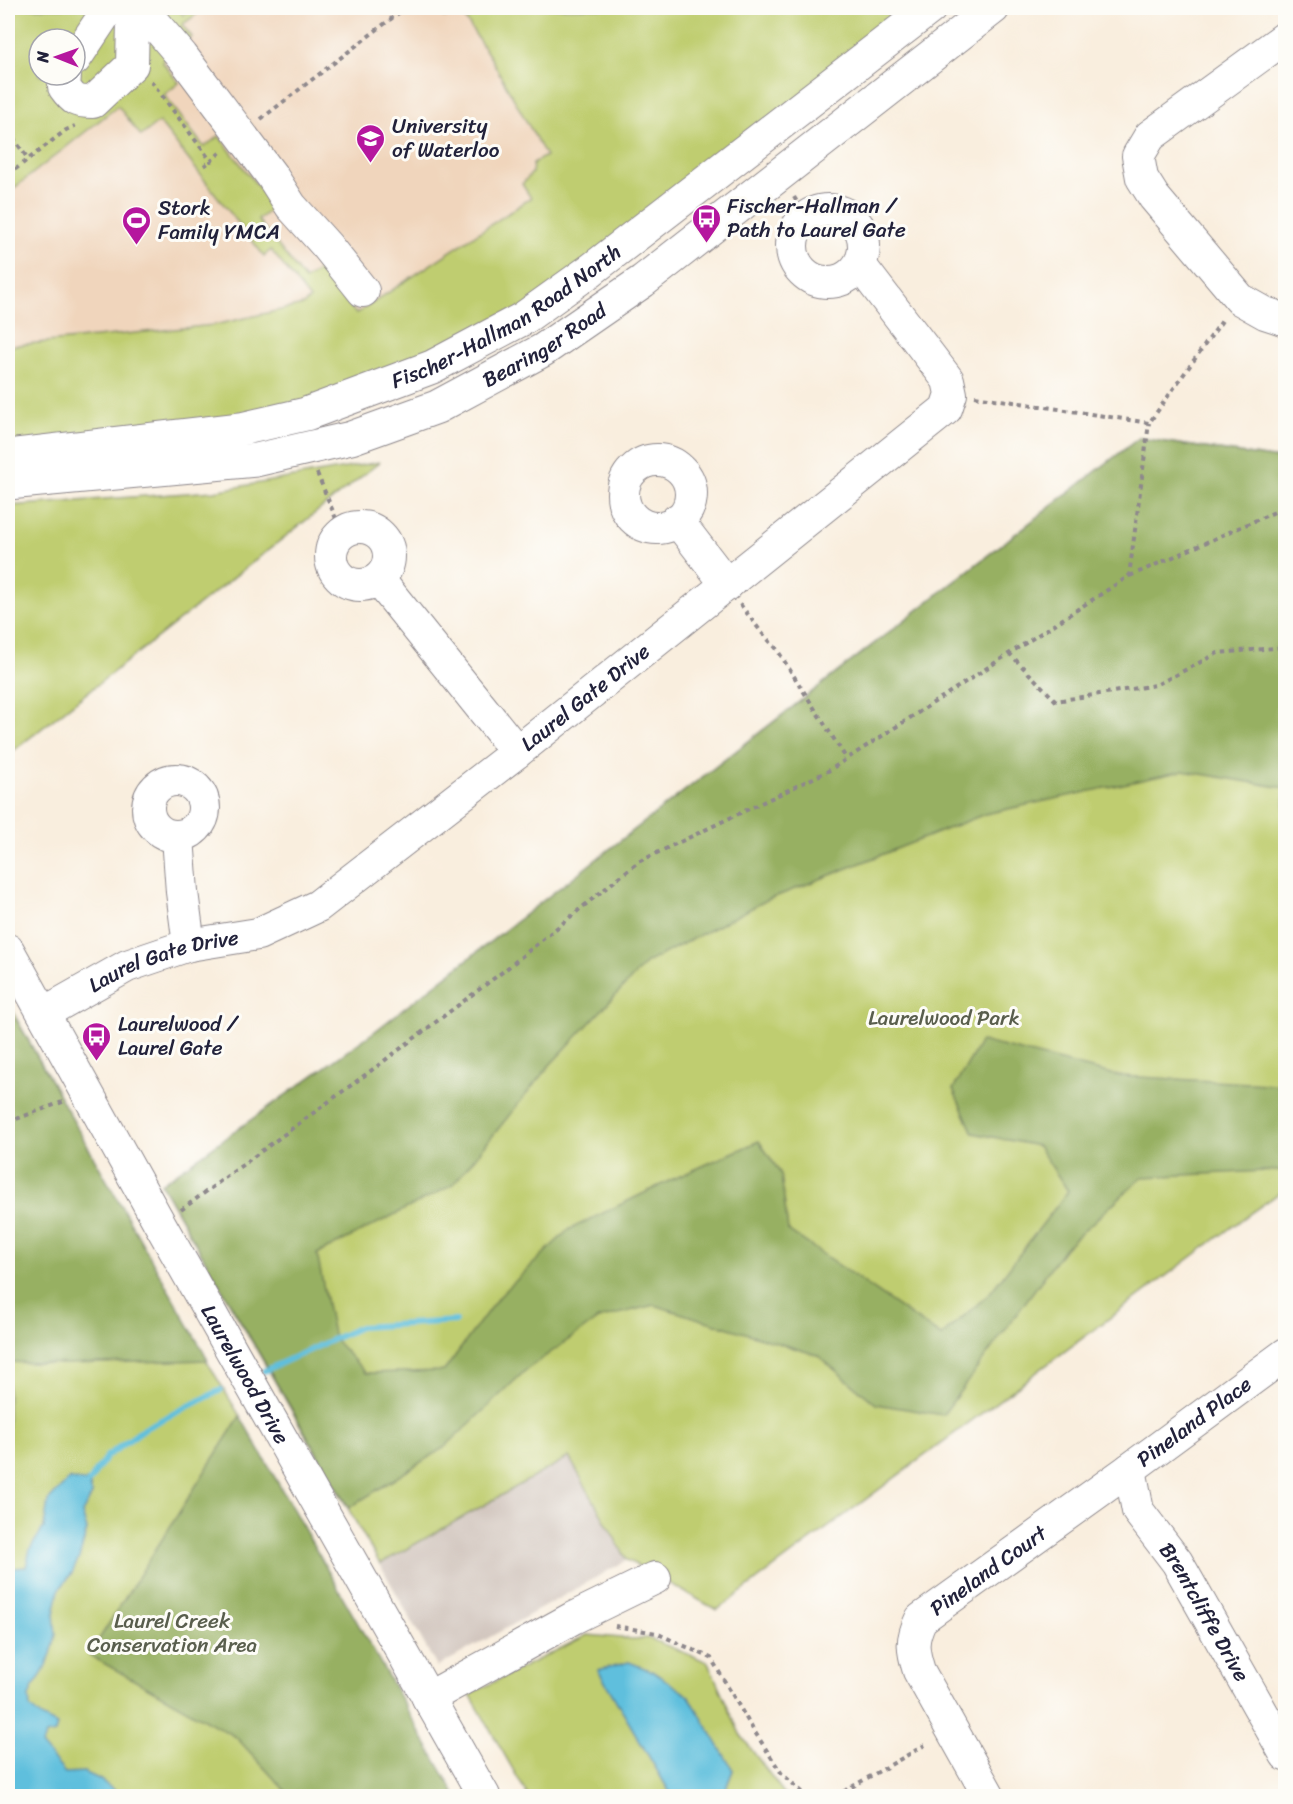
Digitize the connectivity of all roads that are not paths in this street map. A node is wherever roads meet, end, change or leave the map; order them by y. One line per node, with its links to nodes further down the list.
1 (109, 8): 6 (street)
2 (140, 8): 7 (street); 9 (street)
3 (930, 8): 11 (main road, Fischer-Hallman Road North)
4 (993, 8): 12 (main road, Bearinger Road)
5 (1286, 37): 10 (street)
6 (87, 41)
7 (64, 87)
8 (860, 265): 8 (street); 15 (street, Laurel Gate Drive)
9 (363, 291)
10 (1286, 320)
11 (8, 456)
12 (8, 483)
13 (678, 520): 15 (street)
14 (378, 579): 14 (street); 16 (street)
15 (733, 594): 16 (street, Laurel Gate Drive)
16 (518, 752): 18 (street, Laurel Gate Drive)
17 (178, 837): 18 (street)
18 (189, 945): 20 (street, Laurel Gate Drive)
19 (8, 950): 20 (street, Laurelwood Drive)
20 (44, 1013): 24 (street, Laurelwood Drive)
21 (1286, 1354): 22 (street, Pineland Place)
22 (1130, 1469): 25 (street, Brentcliffe Drive); 27 (street, Pineland Court)
23 (655, 1578): 24 (street)
24 (428, 1698): 26 (street, Laurelwood Drive)
25 (1286, 1755)
26 (484, 1797)
27 (989, 1797)

